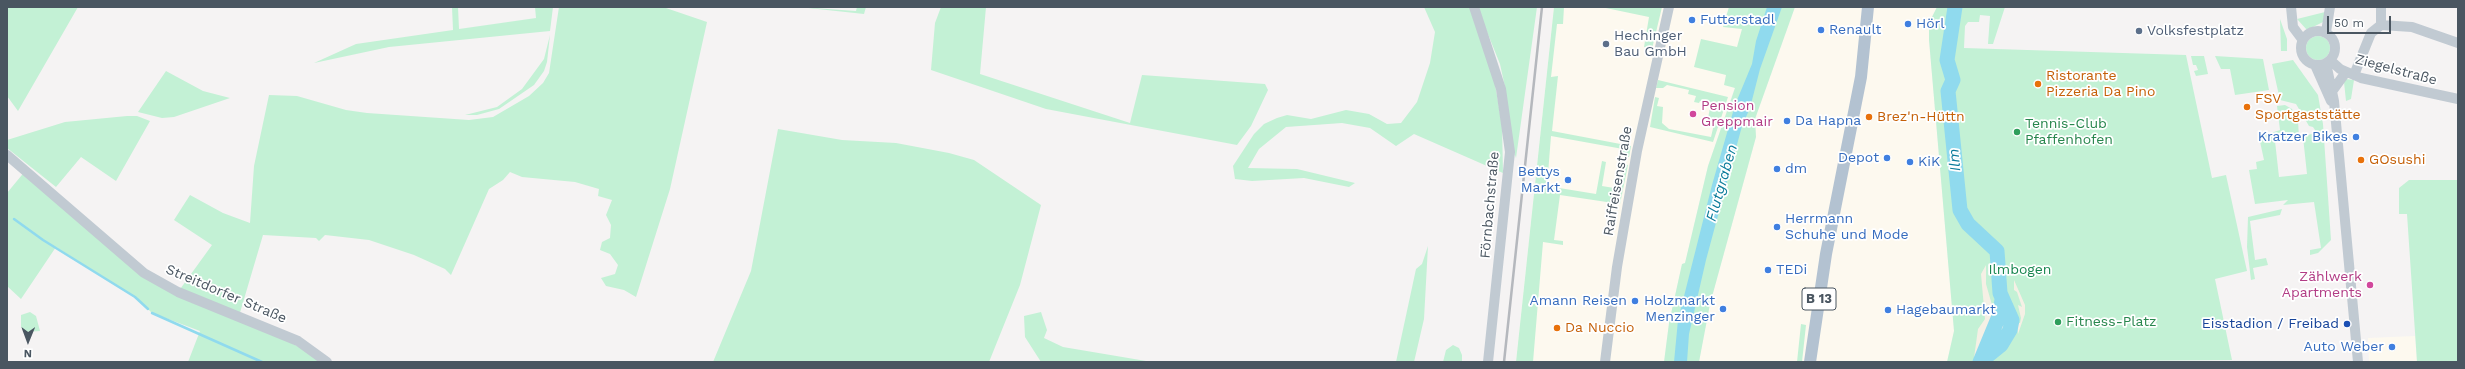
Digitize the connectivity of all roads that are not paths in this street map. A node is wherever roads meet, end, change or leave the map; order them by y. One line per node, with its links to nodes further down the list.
1 (1474, 7): 19 (street, Förnbachstraße)
2 (1669, 7): 20 (street, Raiffeisenstraße)
3 (1868, 7): 21 (main road, B 13)
4 (2291, 7): 9 (street)
5 (2330, 7): 8 (street)
6 (2381, 7): 7 (street)
7 (2380, 25): 10 (street); 13 (street)
8 (2326, 32): 9 (street); 11 (street)
9 (2302, 39): 12 (street)
10 (2458, 43)
11 (2328, 62): 12 (street); 13 (street, Ziegelstraße); 14 (street)
12 (2315, 64): 16 (street)
13 (2350, 74): 14 (street); 15 (street, Ziegelstraße)
14 (2332, 90): 16 (street)
15 (2458, 99)
16 (2335, 111): 22 (street)
17 (7, 156): 18 (street, Streitdorfer Straße)
18 (327, 362)
19 (1488, 362)
20 (1606, 362)
21 (1810, 362)
22 (2358, 362)

